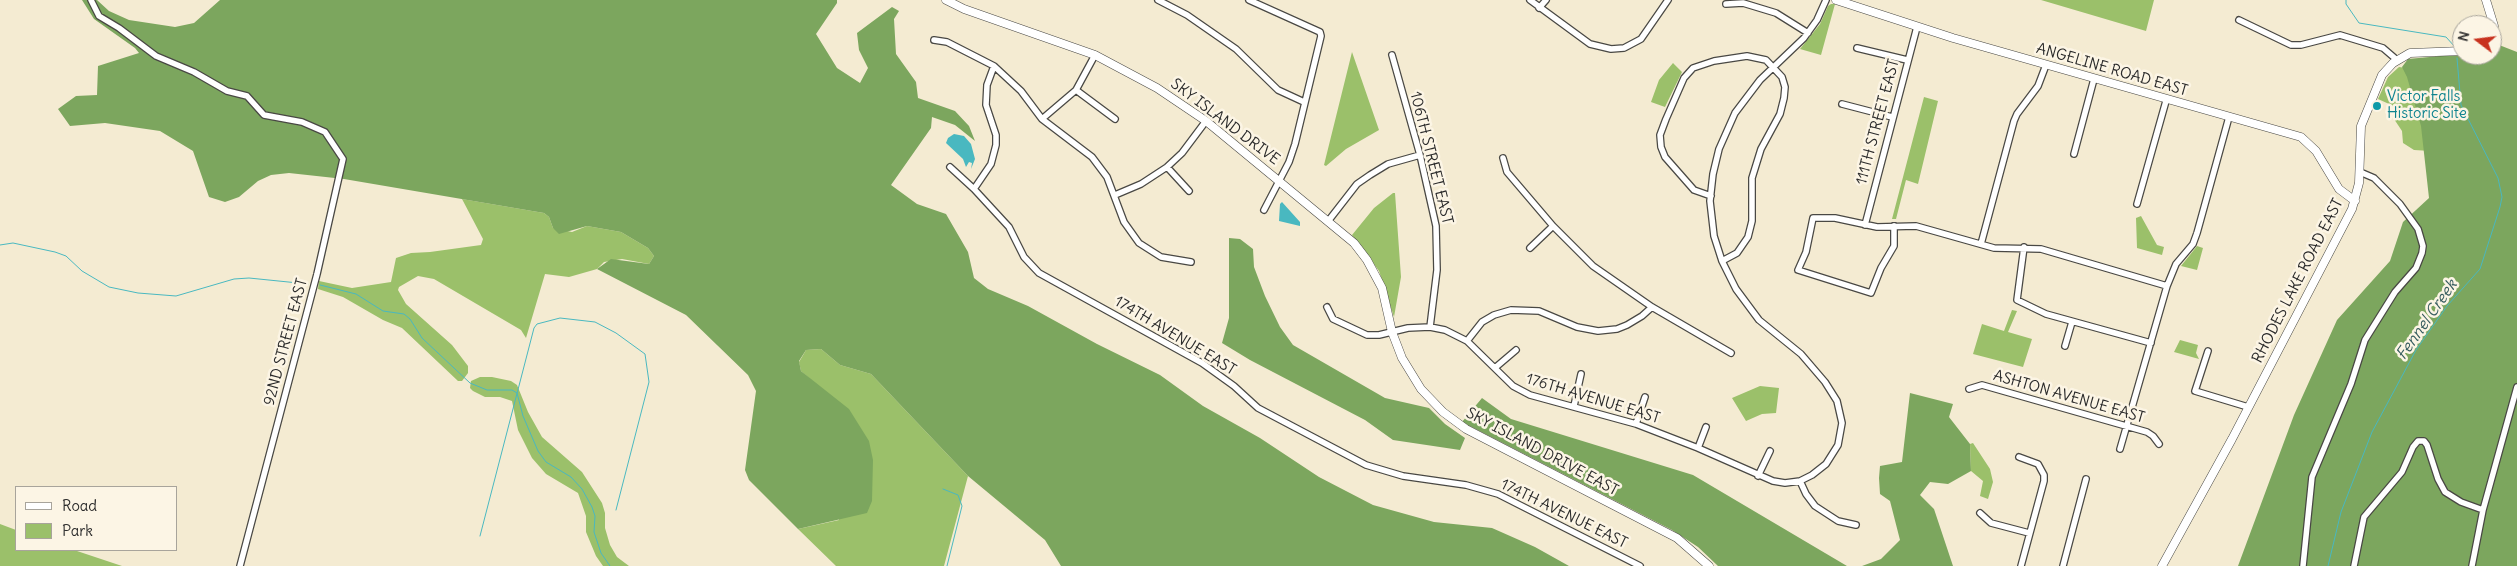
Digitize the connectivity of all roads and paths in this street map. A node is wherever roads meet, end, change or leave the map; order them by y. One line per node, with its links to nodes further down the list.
1 (91, 0): 95 (street, 92ND STREET EAST)
2 (946, 0): 21 (street, SKY ISLAND DRIVE)
3 (1158, 0): 31 (street)
4 (1249, 0): 31 (street)
5 (1530, 0): 13 (street)
6 (1546, 0): 13 (street)
7 (1668, 0): 13 (street)
8 (1826, 0): 17 (street)
9 (1836, 0): 16 (street, ANGELINE ROAD EAST)
10 (2486, 0): 14 (street)
11 (1751, 3): 12 (street); 17 (street)
12 (1726, 4)
13 (1540, 8)
14 (2491, 15)
15 (2239, 20): 24 (street)
16 (1917, 27): 23 (street, 111TH STREET EAST); 25 (street, ANGELINE ROAD EAST)
17 (1808, 33): 27 (street)
18 (934, 40): 26 (street)
19 (1857, 48): 23 (street)
20 (2452, 51): 24 (street, RHODES LAKE ROAD EAST)
21 (1095, 55): 29 (street); 37 (street, SKY ISLAND DRIVE)
22 (1392, 55): 38 (street, 106TH STREET EAST)
23 (1907, 60): 33 (street, 111TH STREET EAST)
24 (2397, 60): 43 (street, RHODES LAKE ROAD EAST)
25 (2046, 65): 28 (street, ANGELINE ROAD EAST); 56 (street)
26 (994, 66): 35 (street); 45 (street)
27 (1774, 67): 48 (street); 48 (street); 59 (street)
28 (2094, 79): 30 (street, ANGELINE ROAD EAST); 39 (street)
29 (1076, 90): 35 (street); 36 (street)
30 (2166, 101): 34 (street, ANGELINE ROAD EAST); 50 (street)
31 (1304, 102): 44 (street)
32 (1842, 104): 33 (street)
33 (1892, 117): 53 (street, 111TH STREET EAST)
34 (2229, 117): 49 (street, ANGELINE ROAD EAST); 61 (street)
35 (1042, 119): 47 (street)
36 (1115, 119)
37 (1206, 121): 42 (street); 44 (street, SKY ISLAND DRIVE)
38 (1420, 154): 52 (street); 65 (street, 106TH STREET EAST)
39 (2074, 154)
40 (1503, 158): 54 (street)
41 (950, 167): 45 (street)
42 (1167, 167): 46 (street); 47 (street)
43 (2360, 172): 49 (street, RHODES LAKE ROAD EAST); 101 (street)
44 (1279, 180): 51 (street); 52 (street, SKY ISLAND DRIVE)
45 (974, 189): 96 (street, 174TH AVENUE EAST)
46 (1189, 191)
47 (1115, 195): 60 (street)
48 (1711, 196): 59 (street)
49 (2355, 201): 79 (street, RHODES LAKE ROAD EAST)
50 (2137, 204)
51 (1264, 210)
52 (1329, 220): 66 (street, SKY ISLAND DRIVE)
53 (1865, 225): 55 (street); 55 (street)
54 (1553, 226): 58 (street); 63 (street)
55 (1894, 226): 56 (street)
56 (1981, 244): 57 (street)
57 (2024, 247): 61 (street); 64 (street)
58 (1530, 248)
59 (1722, 260): 90 (street)
60 (1191, 262)
61 (2167, 286): 68 (street)
62 (1327, 307): 66 (street, 176TH AVENUE EAST)
63 (1652, 307): 67 (street); 72 (street)
64 (2072, 322): 68 (street); 69 (street)
65 (1430, 327): 66 (street, 176TH AVENUE EAST); 67 (street, 176TH AVENUE EAST)
66 (1392, 332): 97 (street, SKY ISLAND DRIVE EAST)
67 (1467, 341): 73 (street, 176TH AVENUE EAST)
68 (2150, 343): 82 (street)
69 (2065, 346)
70 (1516, 350): 73 (street)
71 (2208, 351): 79 (street)
72 (1731, 352)
73 (1496, 367): 78 (street, 176TH AVENUE EAST)
74 (1582, 374): 78 (street)
75 (2517, 387): 91 (street)
76 (1969, 390): 82 (street, ASHTON AVENUE EAST)
77 (1645, 397): 80 (street)
78 (1574, 406): 80 (street, 176TH AVENUE EAST)
79 (2248, 407): 100 (street, RHODES LAKE ROAD EAST)
80 (1636, 424): 84 (street, 176TH AVENUE EAST)
81 (1706, 427): 84 (street)
82 (2126, 427): 83 (street, ASHTON AVENUE EAST); 85 (street)
83 (2158, 444)
84 (1698, 448): 88 (street, 176TH AVENUE EAST)
85 (2120, 448)
86 (1770, 451): 88 (street)
87 (2019, 457): 94 (street)
88 (1758, 476): 90 (street, 176TH AVENUE EAST)
89 (2086, 479): 99 (street)
90 (1800, 481): 93 (street)
91 (2483, 510): 102 (street); 103 (street)
92 (1980, 513): 94 (street)
93 (1856, 525)
94 (2030, 533): 98 (street)
95 (240, 566)
96 (1640, 566)
97 (1709, 566)
98 (2021, 566)
99 (2063, 566)
100 (2162, 566)
101 (2303, 566)
102 (2354, 566)
103 (2472, 566)

